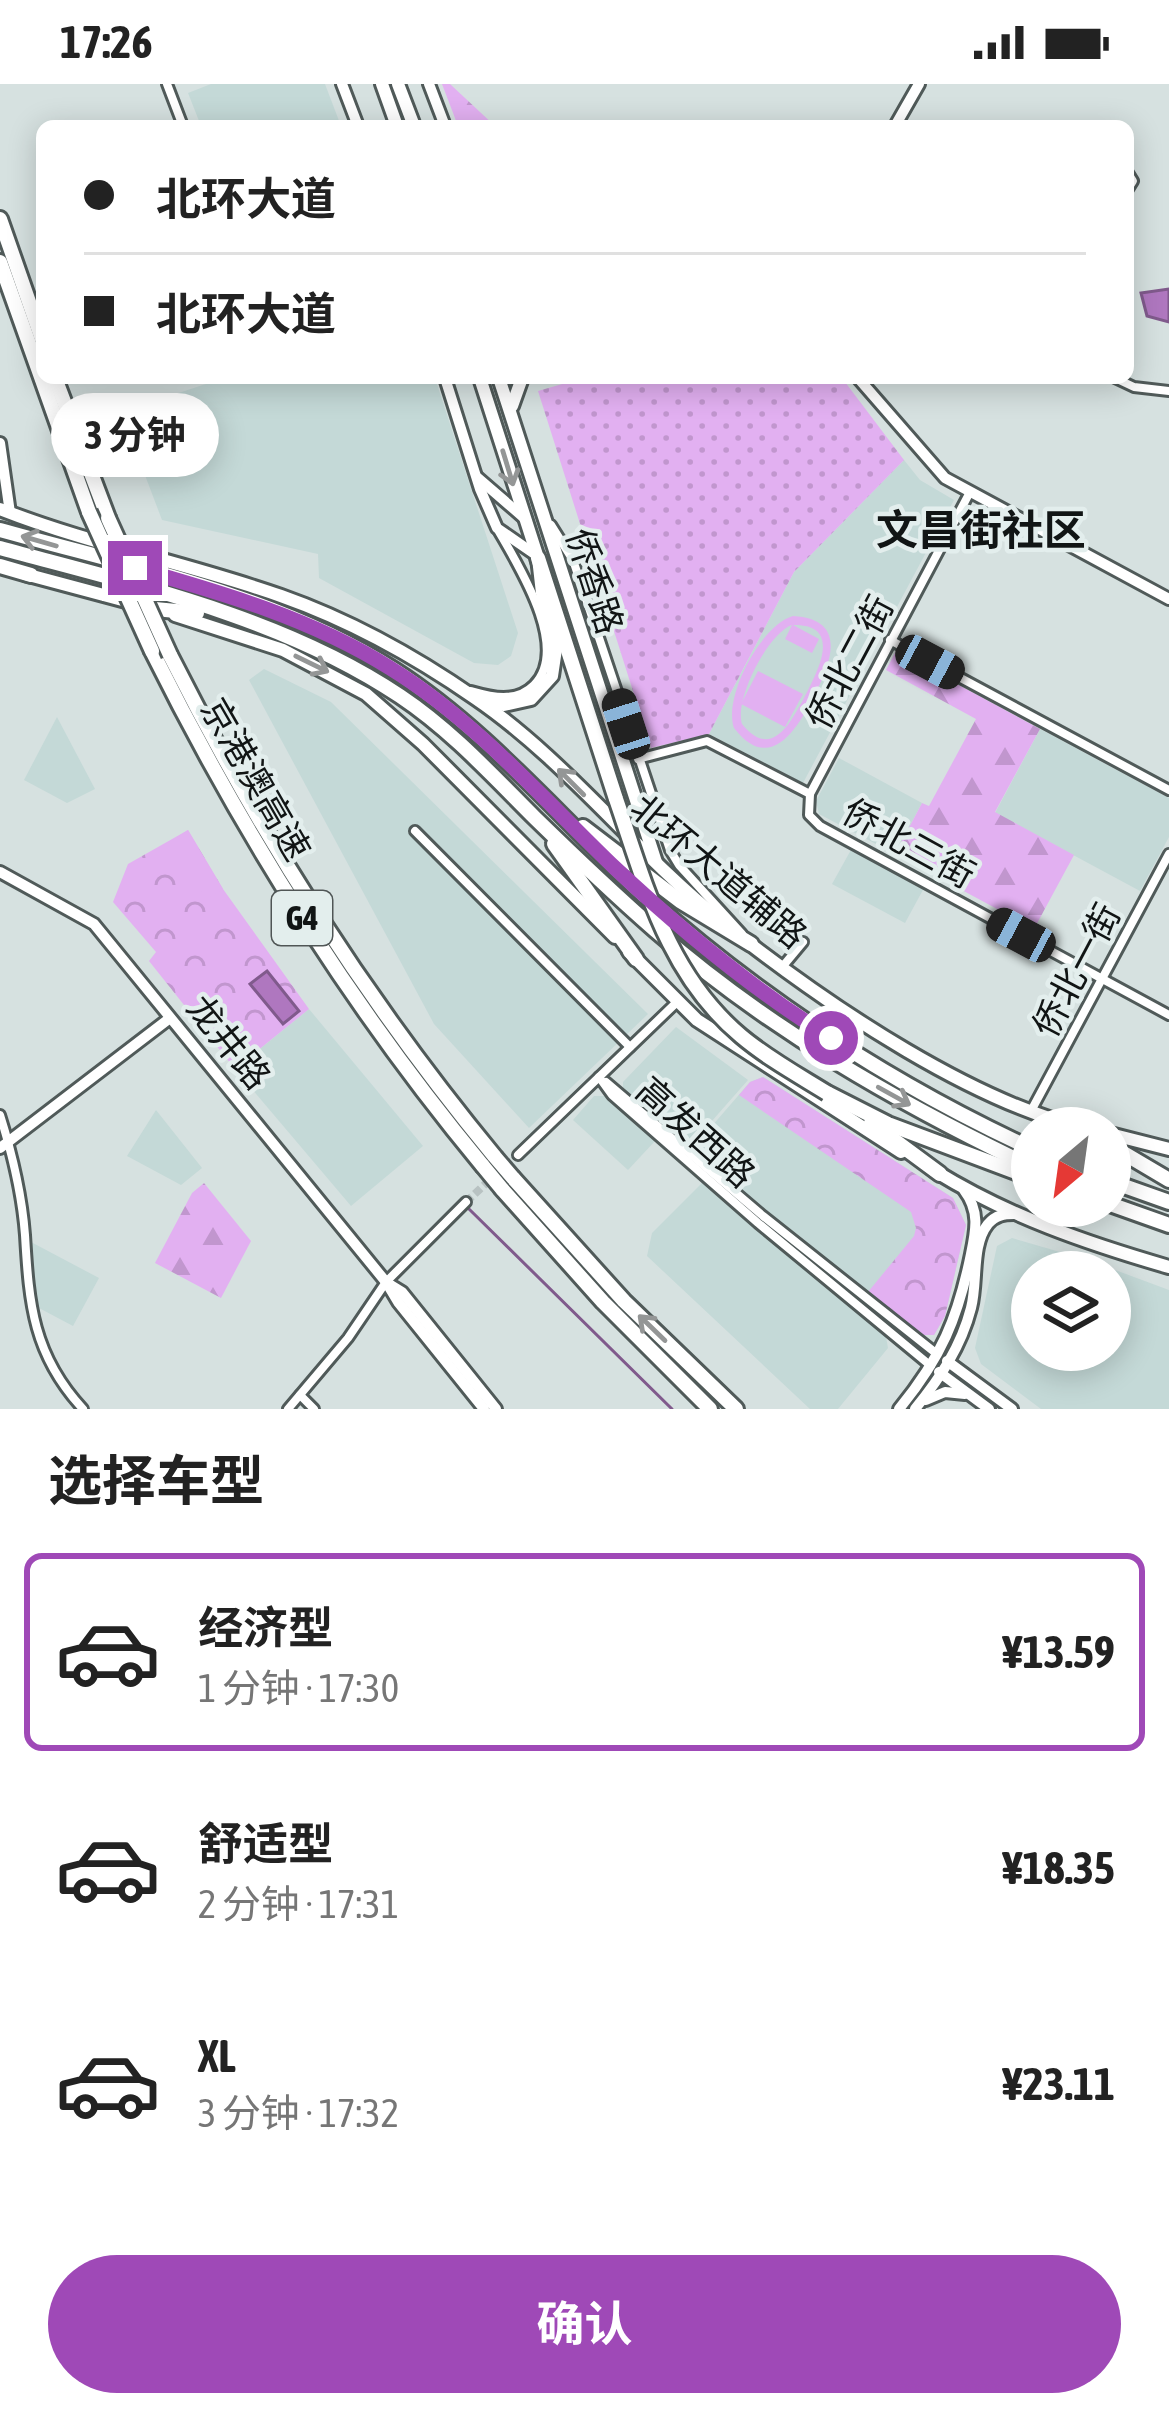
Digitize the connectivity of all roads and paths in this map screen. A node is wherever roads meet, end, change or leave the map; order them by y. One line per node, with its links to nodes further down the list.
1 (167, 84): 7 (street)
2 (342, 84): 8 (street)
3 (382, 84): 9 (main road)
4 (398, 84): 10 (main road)
5 (429, 84): 11 (street)
6 (919, 84): 12 (street)
7 (181, 120)
8 (356, 120)
9 (395, 120)
10 (411, 120)
11 (443, 120)
12 (898, 120)
13 (0, 219): 15 (highway)
14 (0, 262): 16 (highway, 京港澳高速 / G4, bridge)
15 (36, 322)
16 (36, 363)
17 (43, 384): 74 (highway, 京港澳高速 / G4, bridge)
18 (58, 384): 74 (highway, 京港澳高速 / G4, bridge)
19 (447, 384): 28 (street)
20 (482, 384): 32 (main road, 侨香路, one-way to 32)
21 (503, 384): 26 (main road, 侨香路)
22 (519, 384): 26 (main road)
23 (863, 384): 29 (street)
24 (1128, 384): 25 (street)
25 (1169, 391)
26 (512, 419): 30 (main road, 侨香路)
27 (1, 443): 31 (street)
28 (475, 476): 32 (street); 33 (street)
29 (970, 492): 39 (street); 42 (street, 侨北二街)
30 (540, 507): 44 (street); 51 (main road, 侨香路)
31 (5, 511): 43 (main road, 北环大道辅路)
32 (523, 518): 36 (main road, 侨香路)
33 (497, 529): 36 (street); 43 (street)
34 (0, 530): 47 (highway, one-way to 34)
35 (0, 548): 41 (highway)
36 (538, 558): 43 (main road, 侨香路); 63 (highway, bridge)
37 (0, 568): 38 (highway)
38 (31, 575): 40 (main road)
39 (1169, 599)
40 (155, 609): 41 (highway); 55 (main road, one-way to 55)
41 (251, 622): 48 (highway)
42 (890, 640): 45 (street); 46 (street, 侨北二街)
43 (456, 685): 51 (main road, 北环大道辅路, one-way to 43)
44 (638, 759): 46 (street, 侨北三街); 54 (street)
45 (1169, 790)
46 (810, 794): 57 (street, 侨北三街)
47 (546, 800): 54 (highway); 67 (highway)
48 (538, 820): 55 (highway); 72 (highway, one-way to 72)
49 (415, 831): 61 (street)
50 (1169, 854): 57 (street, 侨北一街)
51 (659, 869): 54 (main road, 北环大道辅路)
52 (0, 872): 60 (street, 龙井路)
53 (803, 942): 56 (street)
54 (751, 944): 56 (main road, 北环大道辅路)
55 (636, 959): 58 (main road)
56 (783, 966): 64 (main road, 北环大道辅路)
57 (1102, 979): 59 (street, 侨北三街); 65 (street, 侨北一街)
58 (676, 1002): 61 (street); 76 (main road)
59 (1169, 1016)
60 (170, 1018): 69 (street); 89 (street, 龙井路)
61 (630, 1047): 62 (street)
62 (599, 1077): 71 (street); 90 (street, 高发西路)
63 (827, 1093): 75 (highway); 76 (highway)
64 (1023, 1107)
65 (1033, 1107)
66 (0, 1115): 69 (street)
67 (1011, 1138)
68 (1131, 1139): 70 (main road)
69 (4, 1144): 93 (street)
70 (1169, 1149)
71 (518, 1155)
72 (1011, 1156)
73 (1131, 1157): 77 (highway)
74 (489, 1162): 78 (highway, G4, bridge)
75 (1011, 1170)
76 (940, 1174): 80 (main road)
77 (1169, 1180)
78 (507, 1184): 98 (highway, G4); 99 (highway, G4, one-way to 78)
79 (1131, 1188): 82 (highway)
80 (964, 1190): 84 (main road); 90 (street)
81 (466, 1202): 89 (street)
82 (1169, 1202)
83 (1131, 1211): 86 (highway)
84 (1011, 1212)
85 (1011, 1214): 90 (street)
86 (1169, 1225)
87 (1049, 1227): 88 (main road)
88 (1169, 1267)
89 (386, 1282): 91 (street); 96 (street, 龙井路); 97 (street, 龙井路)
90 (940, 1364): 92 (street); 100 (street); 101 (street); 103 (street)
91 (300, 1395): 94 (street); 95 (street)
92 (974, 1397): 101 (street); 102 (street)
93 (83, 1409)
94 (288, 1409)
95 (314, 1409)
96 (484, 1409)
97 (496, 1409)
98 (710, 1409)
99 (736, 1409)
100 (899, 1409)
101 (915, 1409)
102 (989, 1409)
103 (1012, 1409)

